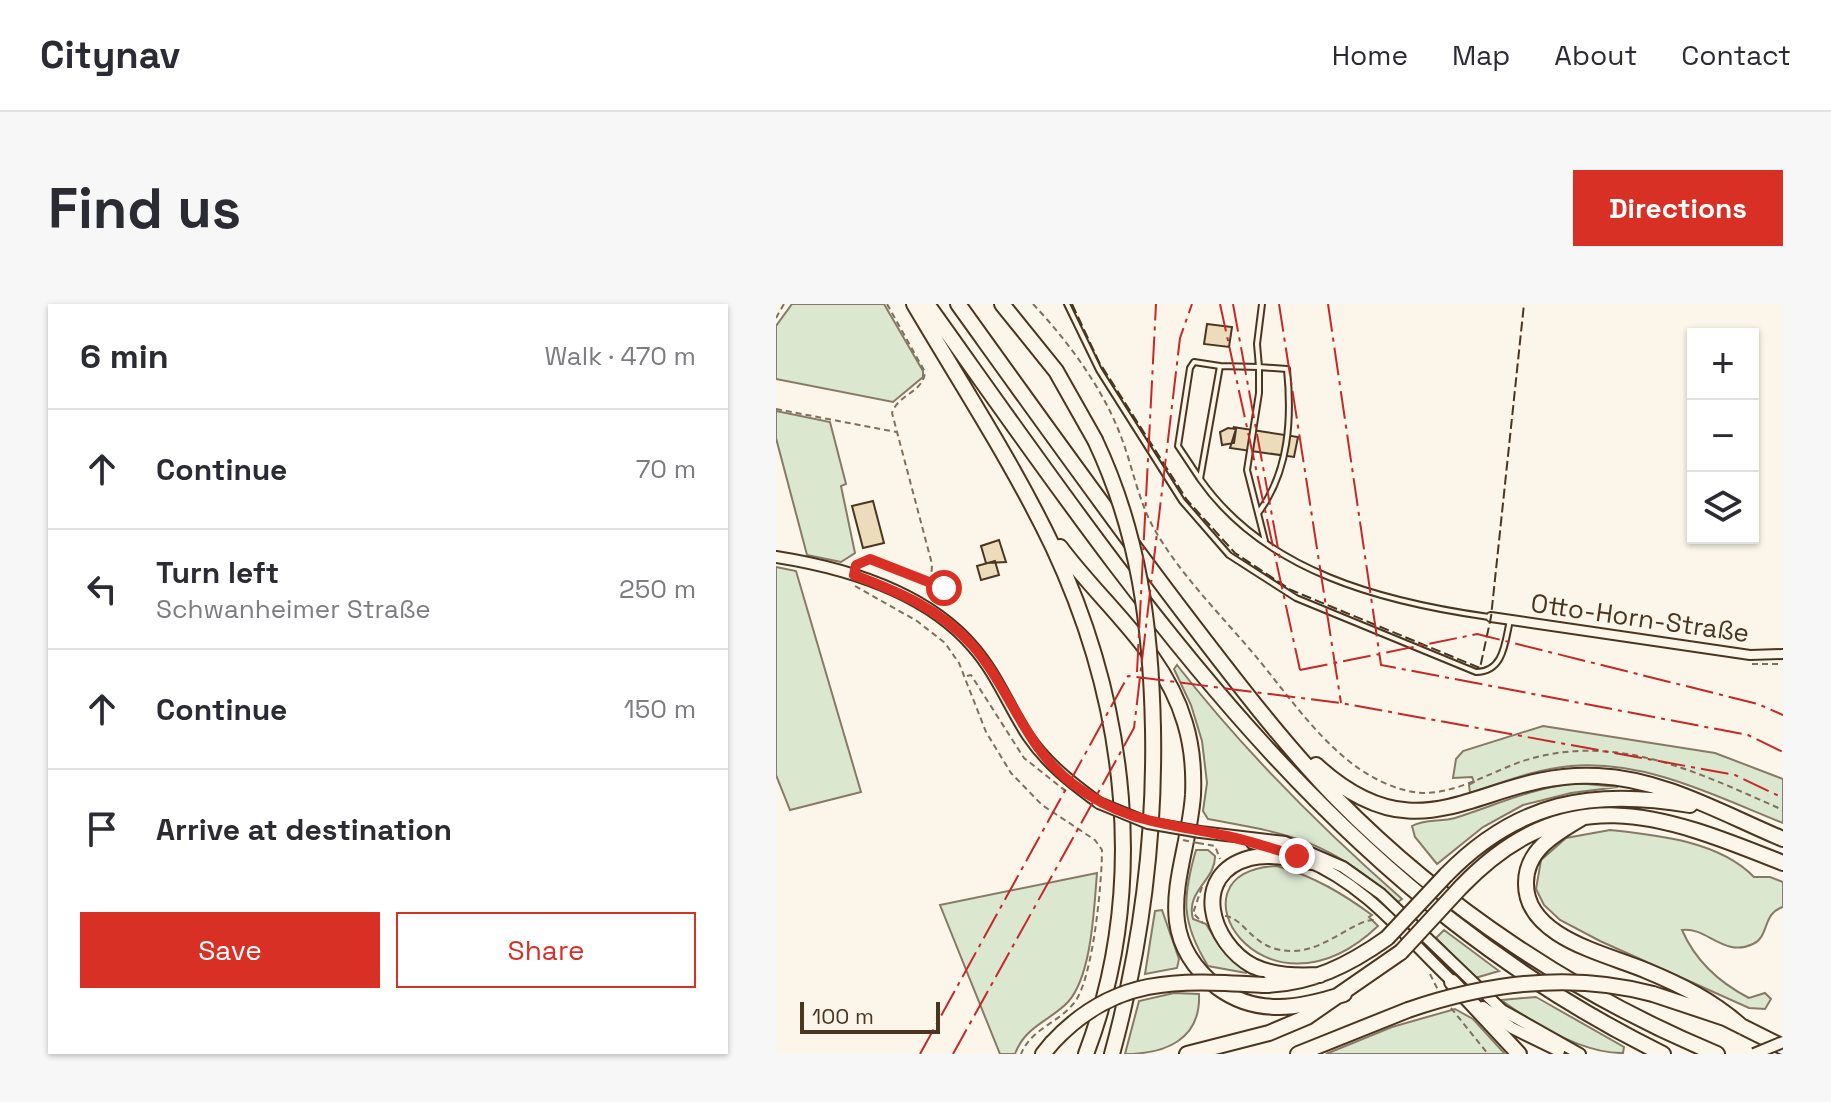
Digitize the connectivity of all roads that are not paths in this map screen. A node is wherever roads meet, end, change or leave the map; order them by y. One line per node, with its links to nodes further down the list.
1 (914, 304): 11 (highway)
2 (927, 304): 37 (highway)
3 (958, 304): 17 (highway)
4 (1002, 304): 32 (highway, bridge)
5 (1067, 304): 15 (lane)
6 (1262, 304): 8 (lane)
7 (1220, 366): 8 (lane); 9 (lane); 9 (lane)
8 (1259, 367): 10 (lane); 10 (lane)
9 (1200, 479): 12 (lane)
10 (1259, 512): 12 (lane)
11 (1039, 519): 26 (highway); 31 (highway)
12 (1265, 541): 14 (lane)
13 (776, 557): 20 (street, bridge)
14 (1491, 617): 15 (street, Otto-Horn-Straße)
15 (1510, 620): 16 (street, Otto-Horn-Straße)
16 (1783, 654)
17 (1266, 718): 18 (highway); 38 (highway)
18 (1710, 809): 21 (highway); 24 (highway, bridge)
19 (1582, 818): 23 (highway); 26 (highway, bridge); 27 (highway)
20 (1227, 836): 22 (street); 36 (street)
21 (1783, 839)
22 (1311, 862): 24 (highway); 25 (street)
23 (1783, 863)
24 (1320, 975): 29 (highway, bridge)
25 (1452, 982): 30 (highway); 35 (street)
26 (1344, 994): 33 (highway)
27 (1741, 1026): 28 (highway); 34 (highway, bridge)
28 (1783, 1045): 39 (street, bridge)
29 (1047, 1048)
30 (1517, 1052)
31 (1086, 1054)
32 (1112, 1054)
33 (1187, 1054)
34 (1298, 1054)
35 (1568, 1054)
36 (1580, 1054)
37 (1663, 1054)
38 (1717, 1054)
39 (1754, 1054)

